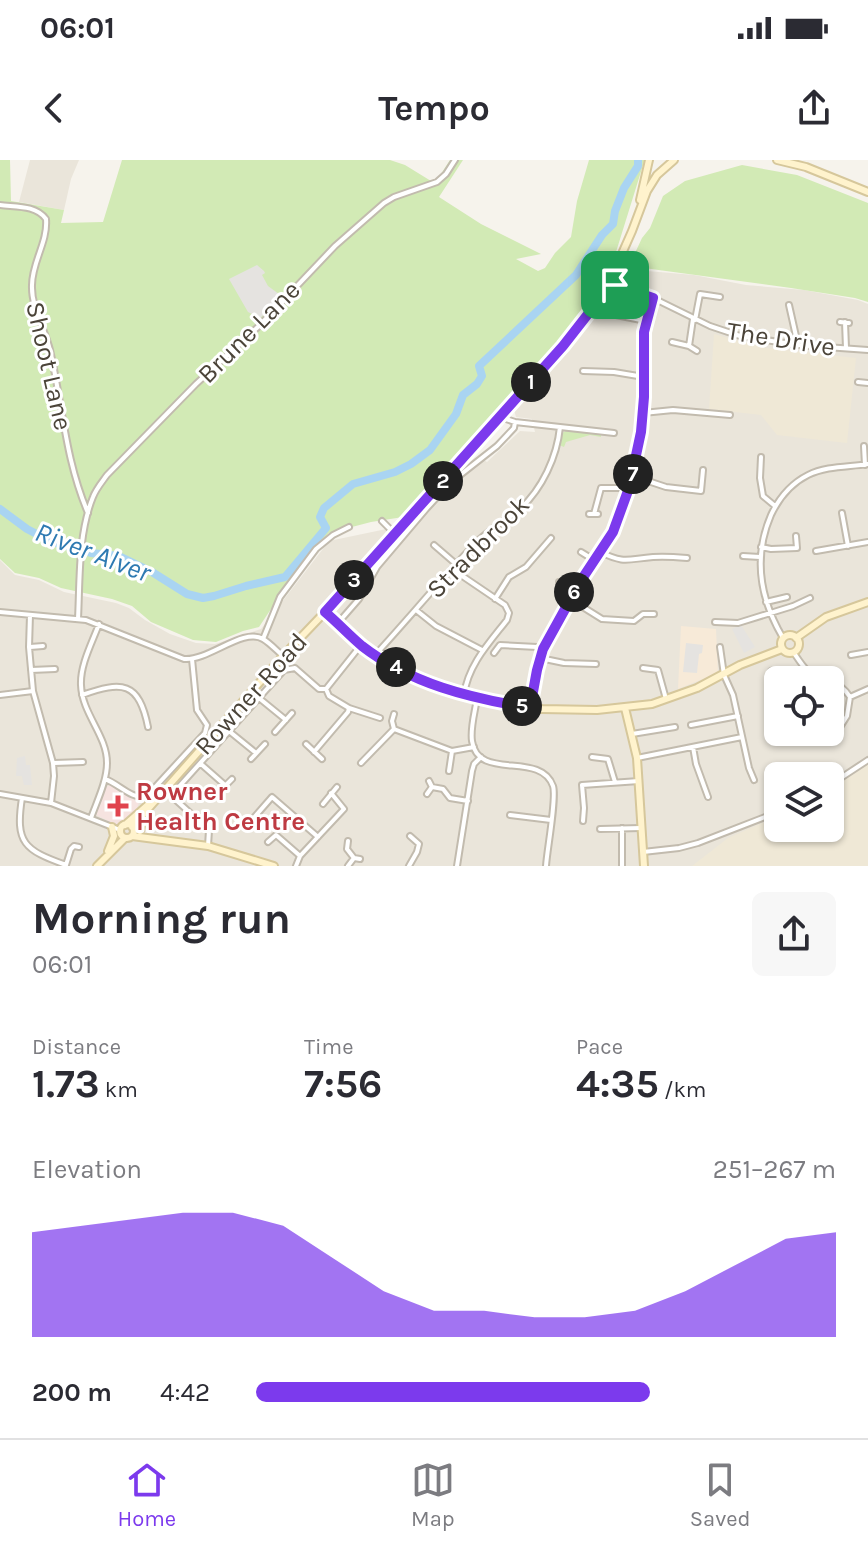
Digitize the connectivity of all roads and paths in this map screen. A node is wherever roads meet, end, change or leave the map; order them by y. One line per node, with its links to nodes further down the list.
1 (455, 160): 41 (street, Brune Lane)
2 (649, 160): 7 (main road, Rowner Road)
3 (674, 160): 7 (main road, Rowner Road)
4 (777, 160): 5 (main road)
5 (868, 192)
6 (0, 205): 41 (street, Shoot Lane)
7 (638, 211): 8 (main road, Rowner Road)
8 (609, 283): 10 (street, The Drive); 30 (main road, Rowner Road)
9 (720, 297): 13 (street)
10 (653, 298): 13 (street, The Drive); 14 (street)
11 (789, 305): 17 (street)
12 (606, 313): 14 (street)
13 (694, 320): 17 (street, The Drive); 18 (street)
14 (646, 321): 25 (street)
15 (844, 322): 19 (street)
16 (672, 342): 18 (street)
17 (798, 345): 19 (street, The Drive)
18 (689, 346): 21 (street)
19 (846, 349): 20 (street, The Drive)
20 (868, 350)
21 (697, 351)
22 (593, 364): 24 (street)
23 (583, 371): 24 (street)
24 (593, 372): 25 (street)
25 (645, 377): 28 (street)
26 (858, 382): 27 (street)
27 (868, 383)
28 (643, 413): 29 (street); 38 (street)
29 (730, 415)
30 (500, 417): 31 (street); 46 (main road, Rowner Road)
31 (515, 422): 32 (street); 77 (street)
32 (560, 427): 33 (street); 60 (street, Stradbrook)
33 (614, 433)
34 (864, 446): 36 (street)
35 (761, 457): 40 (street)
36 (866, 464): 40 (street)
37 (703, 470): 38 (street)
38 (633, 476): 39 (street)
39 (629, 488): 43 (street); 55 (street)
40 (775, 506): 52 (street)
41 (88, 513): 75 (street, Brune Lane)
42 (842, 513): 51 (street)
43 (594, 514)
44 (382, 521): 46 (street)
45 (349, 527): 81 (street)
46 (395, 534): 71 (main road, Rowner Road)
47 (796, 536): 52 (street)
48 (551, 538): 65 (street)
49 (868, 542): 51 (street)
50 (434, 545): 60 (street)
51 (848, 546): 53 (street)
52 (761, 547): 57 (street)
53 (816, 551)
54 (581, 552): 59 (street)
55 (600, 552): 58 (street); 59 (street)
56 (743, 556): 57 (street)
57 (760, 557): 67 (street)
58 (687, 558)
59 (594, 560): 62 (street)
60 (454, 567): 65 (street); 69 (street, Stradbrook)
61 (559, 582): 62 (street)
62 (580, 582): 66 (street)
63 (787, 597): 67 (street)
64 (810, 598): 72 (street)
65 (495, 599): 88 (street)
66 (570, 599): 73 (street); 86 (street)
67 (766, 602): 72 (street)
68 (868, 602): 80 (main road)
69 (416, 610): 88 (street); 92 (street, Stradbrook)
70 (0, 612): 74 (street)
71 (325, 612): 77 (main road); 94 (main road, Rowner Road)
72 (769, 613): 76 (street); 79 (street)
73 (654, 614)
74 (30, 615): 75 (street); 84 (street)
75 (78, 619): 78 (street)
76 (715, 622)
77 (338, 623): 82 (main road)
78 (99, 624): 96 (street); 108 (street)
79 (783, 638): 80 (main road); 87 (main road)
80 (796, 638): 91 (main road)
81 (263, 639): 94 (street); 96 (street)
82 (361, 645): 92 (main road); 103 (street)
83 (43, 646): 84 (street)
84 (29, 647): 101 (street)
85 (720, 647): 102 (street)
86 (543, 649): 90 (street); 95 (street)
87 (782, 649): 91 (main road); 102 (main road)
88 (483, 650): 109 (street)
89 (868, 652): 93 (street)
90 (494, 653)
91 (794, 653): 98 (street)
92 (375, 655): 109 (main road)
93 (851, 655)
94 (283, 656): 165 (main road, Rowner Road)
95 (540, 658): 97 (street); 115 (street)
96 (192, 659): 150 (street)
97 (596, 664)
98 (803, 666)
99 (643, 668): 113 (street)
100 (55, 669): 101 (street)
101 (31, 670): 106 (street)
102 (724, 675): 113 (main road); 119 (street)
103 (326, 689): 111 (street); 114 (street)
104 (844, 689): 110 (street)
105 (868, 689): 110 (street)
106 (33, 691): 107 (street); 145 (street)
107 (0, 695)
108 (82, 695): 124 (street); 150 (street)
109 (464, 695): 112 (main road)
110 (850, 697): 122 (street)
111 (259, 698): 121 (street); 127 (street)
112 (477, 698): 115 (main road); 133 (street)
113 (666, 700): 116 (main road)
114 (349, 708): 120 (street); 136 (street)
115 (530, 708): 116 (main road)
116 (625, 708): 129 (main road)
117 (292, 713): 121 (street)
118 (394, 714): 126 (street)
119 (738, 716): 123 (street); 130 (street)
120 (380, 718)
121 (286, 720): 128 (street)
122 (844, 721)
123 (691, 725)
124 (148, 727)
125 (675, 727): 129 (street)
126 (394, 729): 135 (street); 147 (street)
127 (229, 731): 137 (street); 146 (street)
128 (275, 732)
129 (632, 734): 140 (main road)
130 (742, 737): 134 (street); 152 (street)
131 (265, 744): 137 (street)
132 (306, 744): 136 (street)
133 (474, 747): 135 (street); 138 (street)
134 (693, 747): 140 (street); 164 (street)
135 (452, 751): 148 (street)
136 (314, 752): 142 (street)
137 (256, 753): 141 (street)
138 (481, 757): 166 (street); 172 (street)
139 (592, 757): 155 (street)
140 (637, 758): 154 (main road)
141 (251, 759)
142 (322, 759)
143 (868, 760): 149 (street)
144 (83, 762): 145 (street)
145 (53, 763): 167 (street)
146 (200, 763): 156 (street); 184 (street)
147 (361, 763)
148 (449, 771)
149 (844, 776)
150 (105, 779): 171 (street)
151 (232, 779): 156 (street)
152 (754, 780)
153 (429, 781): 158 (street)
154 (639, 781): 155 (street); 177 (main road)
155 (615, 782): 174 (street)
156 (226, 786): 159 (street)
157 (337, 787): 160 (street)
158 (432, 787): 162 (street); 166 (street)
159 (220, 791)
160 (331, 793): 168 (street); 181 (street)
161 (0, 794): 163 (street)
162 (427, 794)
163 (23, 797): 167 (street); 191 (street)
164 (708, 797)
165 (155, 800): 179 (main road, Rowner Road); 179 (main road, Rowner Road)
166 (468, 801): 196 (street)
167 (51, 803): 171 (street)
168 (323, 804)
169 (510, 815): 172 (street)
170 (764, 817): 187 (street)
171 (91, 818): 175 (street)
172 (551, 820): 197 (street)
173 (251, 821): 181 (street)
174 (583, 821)
175 (112, 827): 179 (street); 186 (main road)
176 (622, 828): 177 (street); 178 (street); 198 (street)
177 (641, 828): 187 (main road)
178 (600, 829)
179 (128, 831): 184 (main road); 186 (main road, Rowner Road); 190 (main road, Rowner Road)
180 (410, 836): 195 (street)
181 (318, 837): 188 (street)
182 (348, 841): 194 (street)
183 (268, 842): 188 (street)
184 (208, 846): 189 (main road)
185 (79, 847): 191 (street)
186 (108, 851): 190 (main road, Rowner Road)
187 (643, 852): 199 (main road)
188 (300, 856): 193 (street)
189 (254, 863): 192 (main road)
190 (99, 864)
191 (66, 865)
192 (274, 866)
193 (296, 866)
194 (348, 866)
195 (409, 866)
196 (457, 866)
197 (546, 866)
198 (622, 866)
199 (644, 866)

